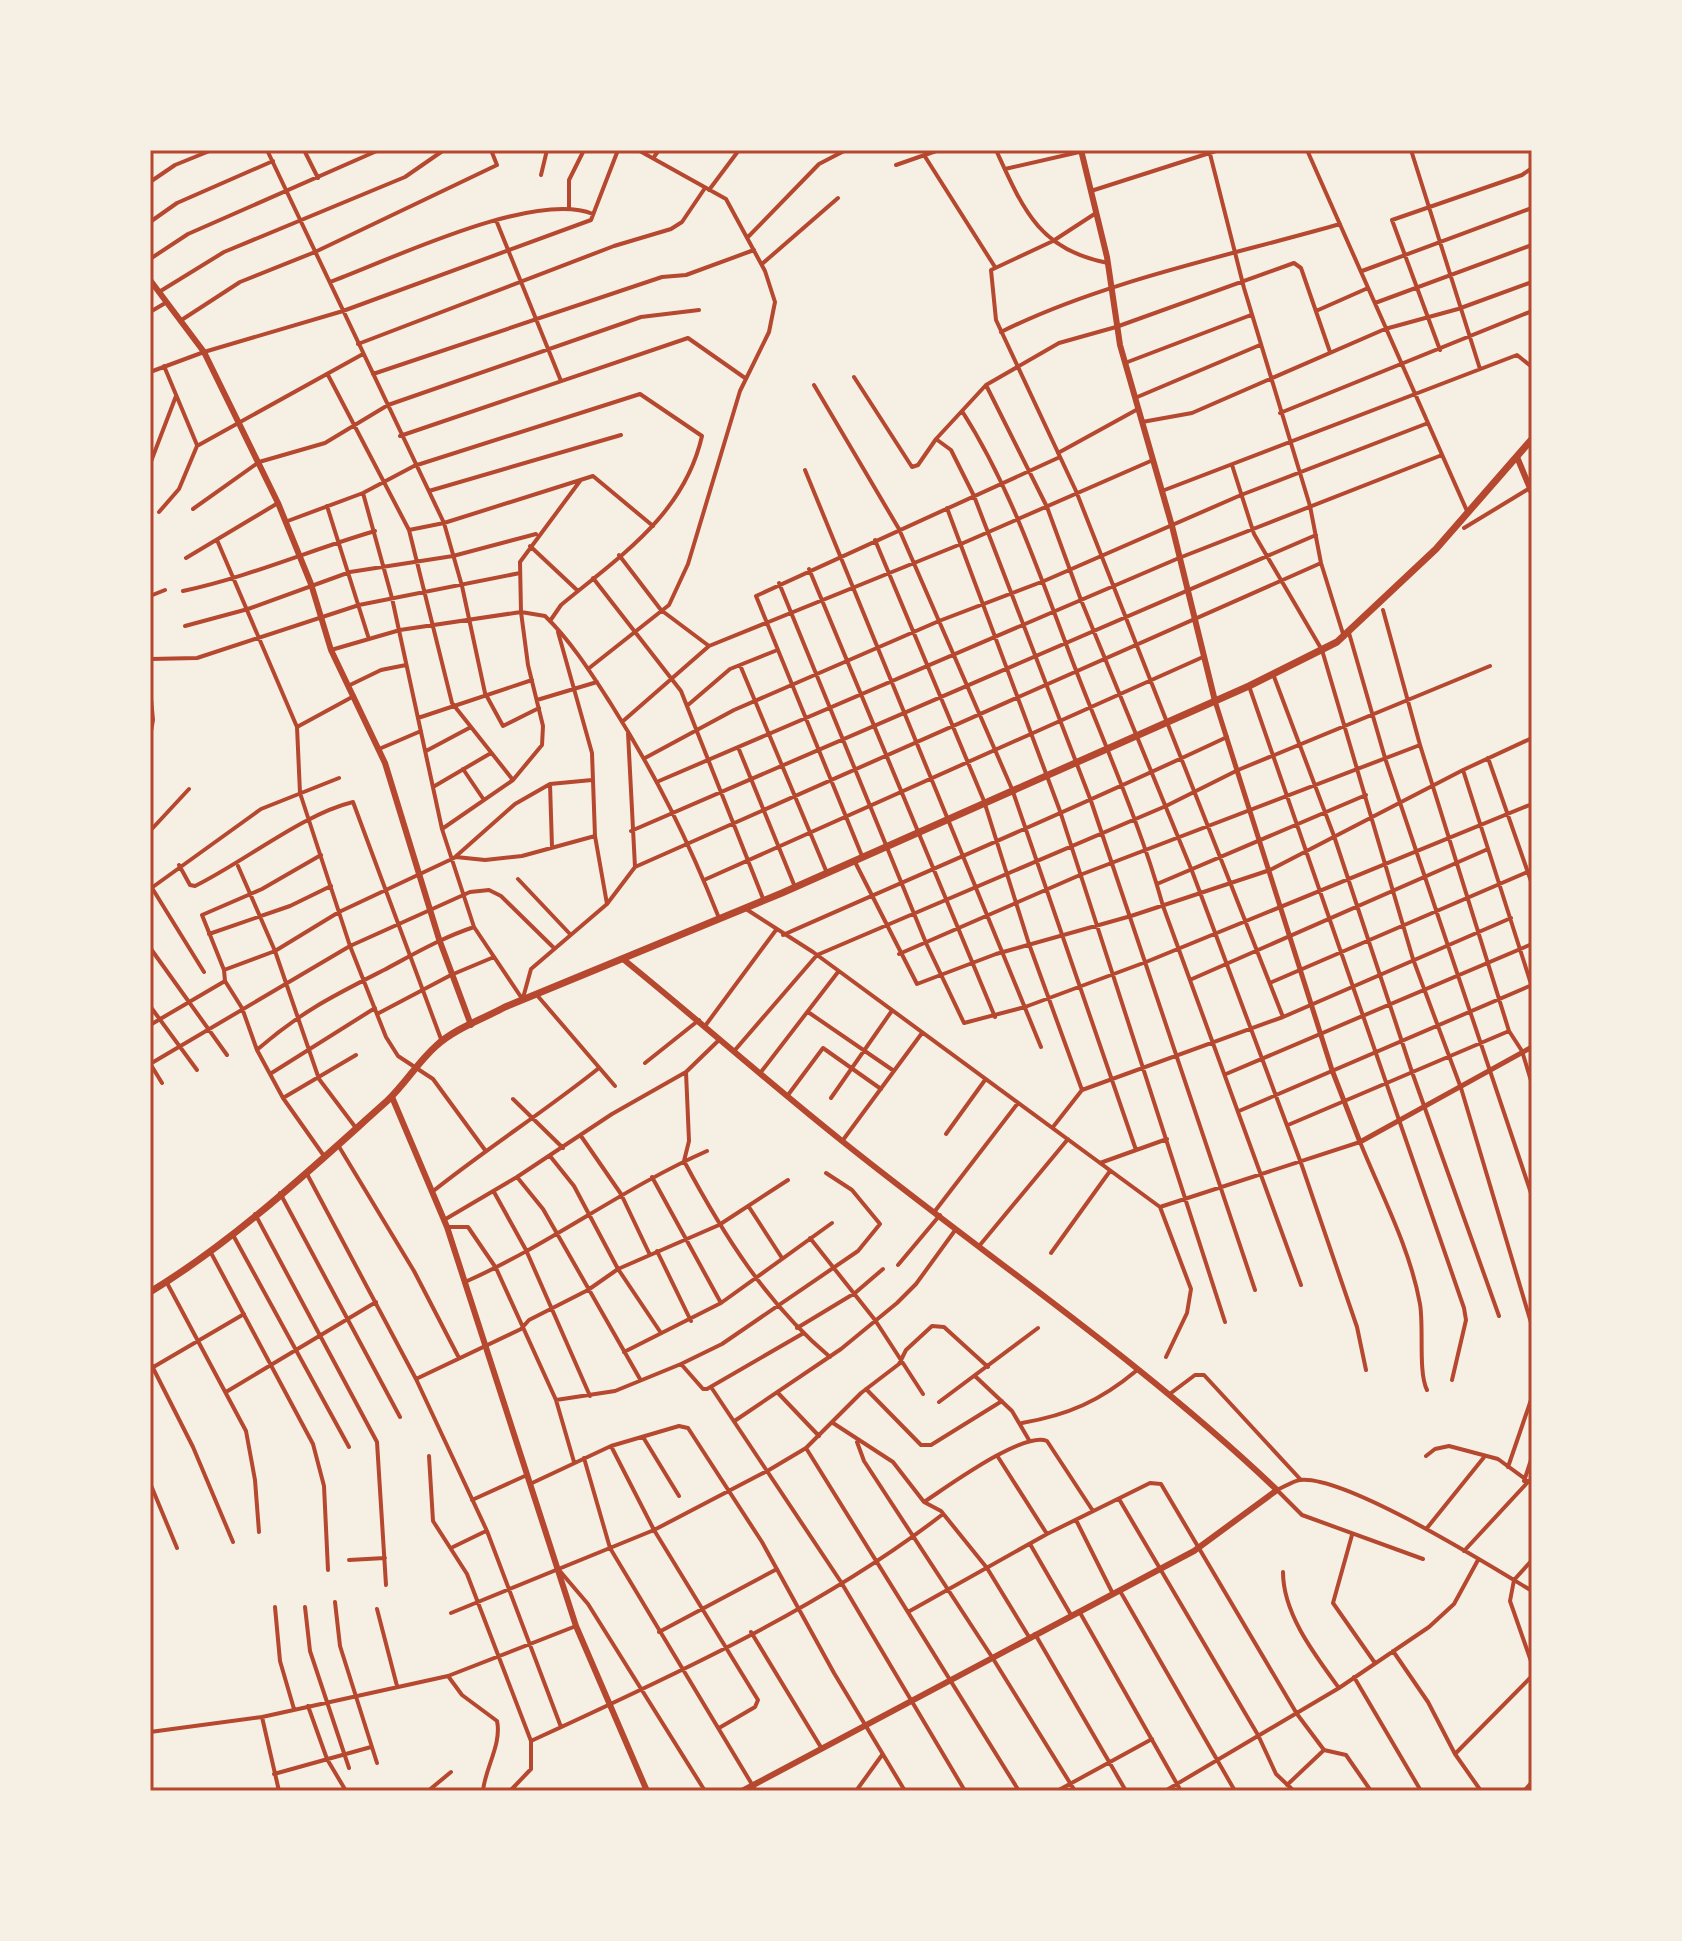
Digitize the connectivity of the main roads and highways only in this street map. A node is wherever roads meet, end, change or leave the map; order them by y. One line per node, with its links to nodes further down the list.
1 (1084, 151): 6 (main road)
2 (150, 280): 8 (main road)
3 (1532, 439): 4 (main road)
4 (1517, 457): 5 (main road); 6 (main road)
5 (1531, 489)
6 (1215, 701): 7 (main road)
7 (623, 959): 8 (main road); 11 (main road)
8 (471, 1026): 9 (main road)
9 (392, 1097): 10 (main road); 12 (main road)
10 (150, 1292)
11 (755, 1788): 13 (main road)
12 (647, 1791)
13 (742, 1791)

